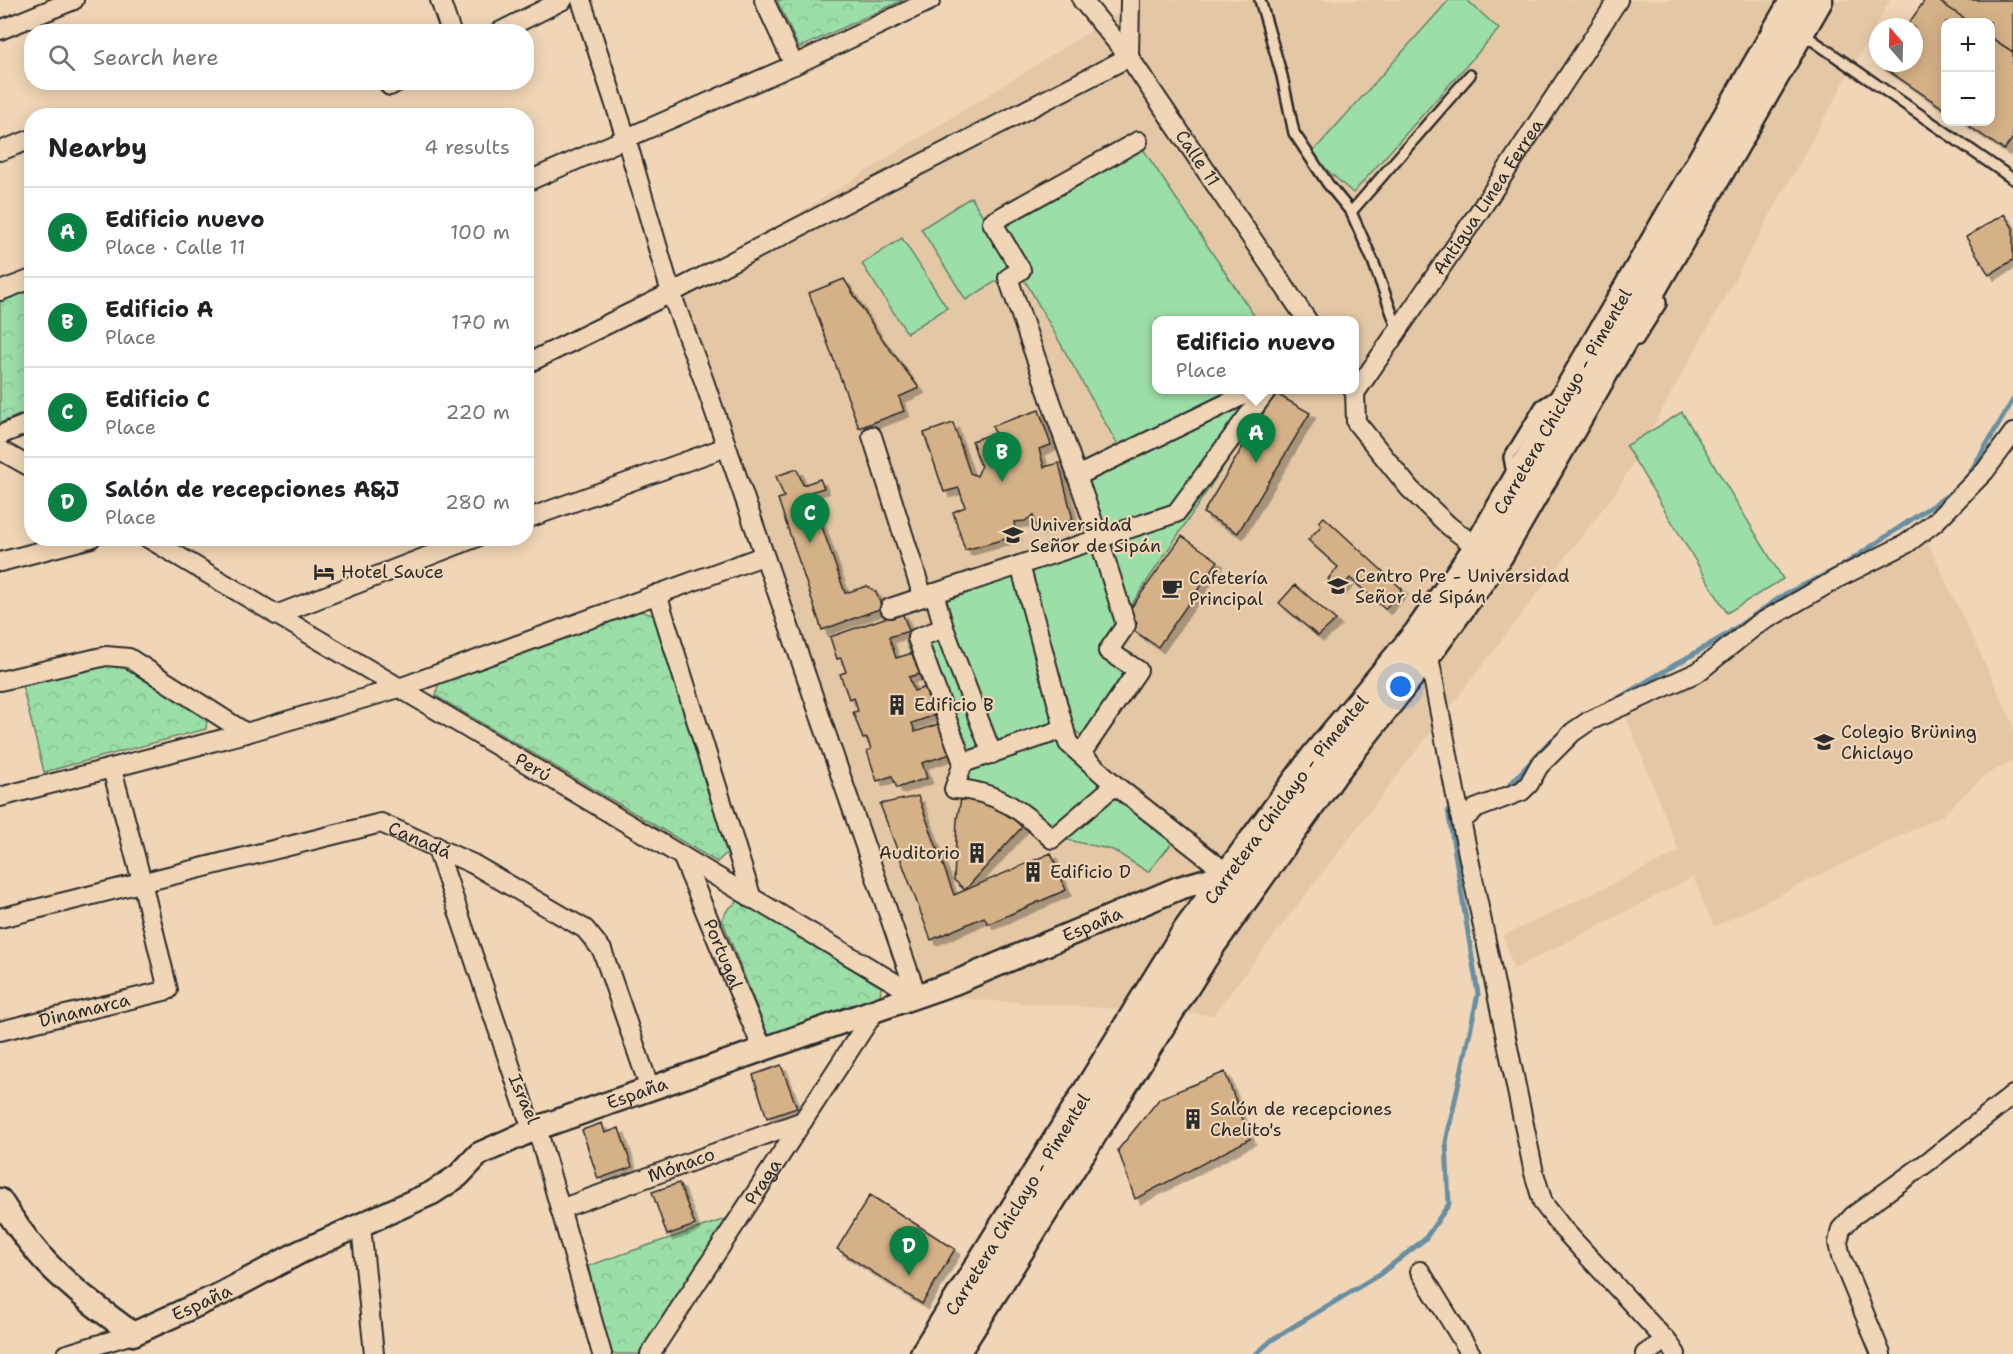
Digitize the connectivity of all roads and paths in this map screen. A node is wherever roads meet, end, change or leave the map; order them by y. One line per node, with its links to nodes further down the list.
1 (74, 0): 14 (street)
2 (440, 0): 15 (street)
3 (563, 0): 16 (street)
4 (581, 0): 22 (street)
5 (764, 0): 20 (street)
6 (931, 0): 20 (street)
7 (1082, 0): 19 (street, Calle 11)
8 (1130, 0): 19 (street)
9 (1260, 0): 28 (lane)
10 (1618, 0): 34 (street, Antigua Linea Ferrea)
11 (1795, 0): 54 (main road, Carretera Chiclayo - Pimentel)
12 (1818, 0): 18 (main road, Carretera Chiclayo - Pimentel)
13 (1836, 0): 18 (main road)
14 (36, 8): 17 (street)
15 (448, 24)
16 (516, 24)
17 (0, 30)
18 (1806, 36): 27 (lane); 29 (main road, Carretera Chiclayo - Pimentel)
19 (1129, 57): 32 (street); 33 (street, Calle 11)
20 (794, 65): 22 (street)
21 (1470, 75): 28 (lane)
22 (626, 138): 26 (street); 32 (street)
23 (1138, 141): 48 (street)
24 (24, 142): 25 (street)
25 (0, 152)
26 (534, 178)
27 (2013, 179)
28 (1351, 212): 34 (lane)
29 (1657, 279): 35 (lane); 63 (main road, Carretera Chiclayo - Pimentel)
30 (24, 282): 31 (street)
31 (0, 291)
32 (671, 293): 36 (street); 45 (street)
33 (1304, 316)
34 (1398, 330): 37 (street, Antigua Linea Ferrea)
35 (1634, 346)
36 (534, 360)
37 (1359, 384)
38 (1246, 394): 48 (street)
39 (1264, 394): 50 (street)
40 (1354, 394): 54 (street)
41 (24, 425): 43 (street)
42 (2013, 432): 76 (street)
43 (0, 435)
44 (872, 436): 59 (street)
45 (726, 447): 49 (street); 55 (street)
46 (0, 450): 47 (street)
47 (24, 464)
48 (1077, 476): 50 (street)
49 (534, 516)
50 (1099, 539): 57 (street); 71 (street)
51 (61, 546): 56 (street)
52 (161, 546): 61 (street, Perú)
53 (454, 546): 61 (street)
54 (1478, 548): 79 (main road, Carretera Chiclayo - Pimentel)
55 (763, 556): 58 (street); 83 (street)
56 (0, 562)
57 (1020, 565): 59 (street); 68 (street)
58 (657, 594): 65 (street); 81 (street)
59 (928, 595): 60 (street); 62 (street)
60 (890, 608)
61 (276, 615): 65 (street, Perú)
62 (944, 628): 66 (street); 67 (street)
63 (1428, 652): 76 (street); 104 (main road, Carretera Chiclayo - Pimentel)
64 (0, 681): 69 (street)
65 (399, 688): 69 (street); 78 (street, Perú)
66 (971, 698): 67 (street); 70 (street)
67 (944, 710): 72 (street)
68 (1064, 729): 70 (street); 71 (street)
69 (246, 733): 73 (street)
70 (992, 754): 72 (street)
71 (1081, 754): 74 (street)
72 (963, 763): 74 (street)
73 (112, 769): 75 (street); 80 (street)
74 (1115, 785): 79 (street)
75 (0, 796)
76 (1459, 810): 97 (street)
77 (436, 846): 80 (street, Canadá); 87 (street, Canadá); 90 (street, Israel)
78 (682, 858): 81 (street, Perú); 86 (street, Portugal)
79 (1228, 874): 83 (street, España); 95 (main road, Carretera Chiclayo - Pimentel)
80 (142, 882): 82 (street, Canadá); 85 (street, Dinamarca)
81 (752, 899): 83 (street, Perú)
82 (0, 918)
83 (917, 996): 84 (street, España)
84 (875, 1011): 86 (street, España); 89 (street, Praga)
85 (0, 1031)
86 (763, 1050): 87 (street, España)
87 (650, 1089): 90 (street, España)
88 (2013, 1095): 107 (street)
89 (803, 1121): 92 (street, Mónaco); 101 (street, Praga)
90 (537, 1128): 92 (street, Israel); 93 (street, España)
91 (0, 1200): 96 (street)
92 (560, 1209): 100 (street, Israel)
93 (361, 1226): 96 (street, España); 99 (street)
94 (1420, 1270): 105 (street)
95 (964, 1292): 102 (main road); 103 (main road, Carretera Chiclayo - Pimentel)
96 (133, 1334): 98 (street, España)
97 (1671, 1347): 106 (street)
98 (67, 1354)
99 (374, 1354)
100 (602, 1354)
101 (650, 1354)
102 (914, 1354)
103 (925, 1354)
104 (954, 1354)
105 (1471, 1354)
106 (1645, 1354)
107 (1881, 1354)

